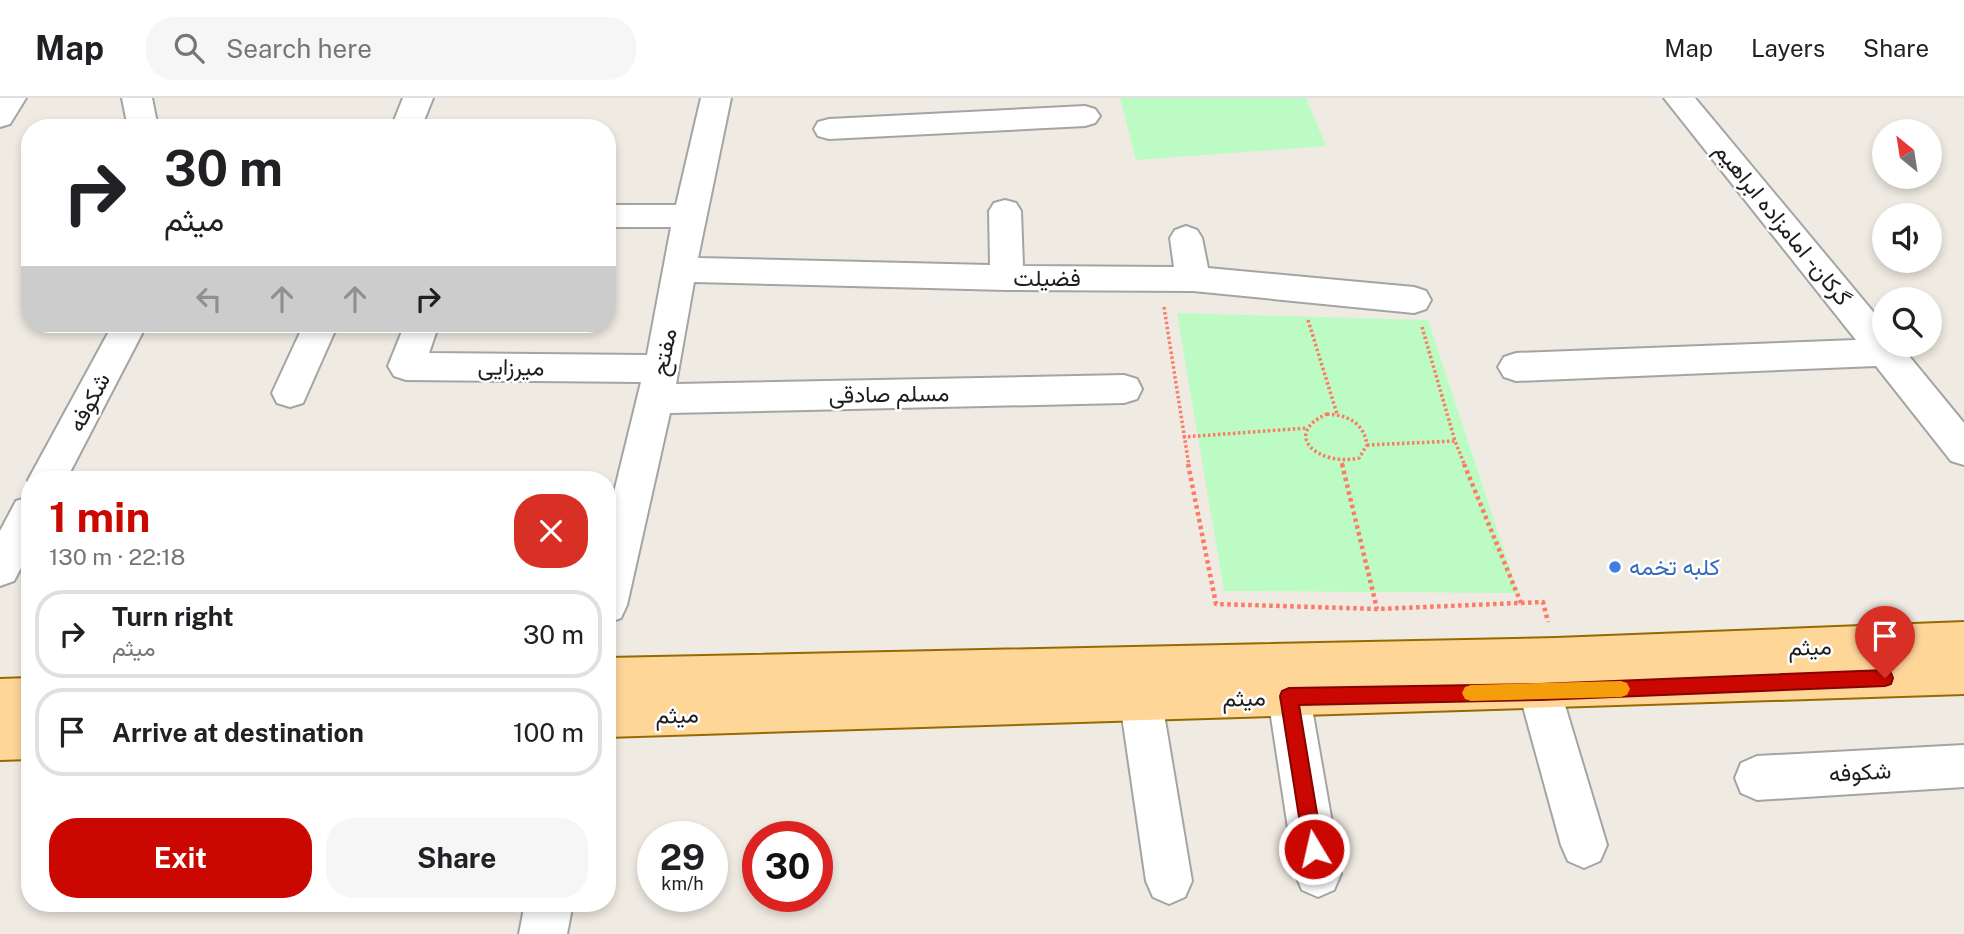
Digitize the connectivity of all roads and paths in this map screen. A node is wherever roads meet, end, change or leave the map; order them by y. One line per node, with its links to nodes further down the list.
1 (11, 98): 8 (street)
2 (137, 98): 9 (street)
3 (418, 98): 10 (street)
4 (716, 98): 14 (street, مفتح)
5 (1679, 98): 25 (street, گرکان - امامزاده ابراهیم)
6 (954, 111): 7 (street); 11 (street)
7 (1085, 116)
8 (0, 117)
9 (141, 119)
10 (410, 119)
11 (829, 129)
12 (1005, 211): 17 (street)
13 (616, 216): 14 (street)
14 (690, 216): 16 (street, مفتح)
15 (1186, 238): 19 (street)
16 (680, 271): 17 (street, فضیلت); 29 (street, مفتح)
17 (1007, 278): 18 (street, فضیلت)
18 (1160, 279): 19 (street, فضیلت); 35 (path)
19 (1193, 279): 20 (street, فضیلت)
20 (1299, 289): 21 (street, فضیلت); 32 (path)
21 (1414, 300): 36 (path)
22 (125, 333): 40 (street, شکوفه)
23 (317, 333): 31 (street)
24 (419, 333): 29 (street, میرزایی)
25 (1872, 336)
26 (1872, 353): 28 (street)
27 (1890, 357): 33 (street, گرکان - امامزاده ابراهیم)
28 (1516, 367)
29 (658, 384): 30 (street, مسلم صادقی); 42 (street, مفتح)
30 (1124, 389)
31 (290, 393)
32 (1337, 414): 34 (path); 37 (path)
33 (1950, 414): 38 (street, گرکان - امامزاده ابراهیم)
34 (1307, 428): 35 (path); 39 (path)
35 (1183, 437): 45 (path)
36 (1455, 441): 37 (path); 44 (path)
37 (1367, 444): 39 (path)
38 (1964, 450)
39 (1342, 463): 45 (path)
40 (52, 471)
41 (21, 530): 43 (street)
42 (616, 566)
43 (0, 569)
44 (1521, 603): 45 (path); 47 (path)
45 (1377, 609)
46 (1964, 641): 47 (main road, میثم)
47 (1548, 674): 48 (main road, میثم); 49 (main road, میثم); 50 (main road, میثم); 59 (street)
48 (1964, 675)
49 (616, 678)
50 (1289, 696): 53 (main road, میثم); 60 (street)
51 (21, 698): 52 (main road)
52 (0, 699)
53 (1141, 702): 54 (main road, میثم); 61 (street)
54 (616, 717)
55 (21, 738): 56 (main road)
56 (0, 739)
57 (1964, 766): 58 (street, شکوفه)
58 (1756, 778)
59 (1584, 845)
60 (1318, 874)
61 (1169, 881)
62 (547, 912): 63 (street)
63 (543, 934)

